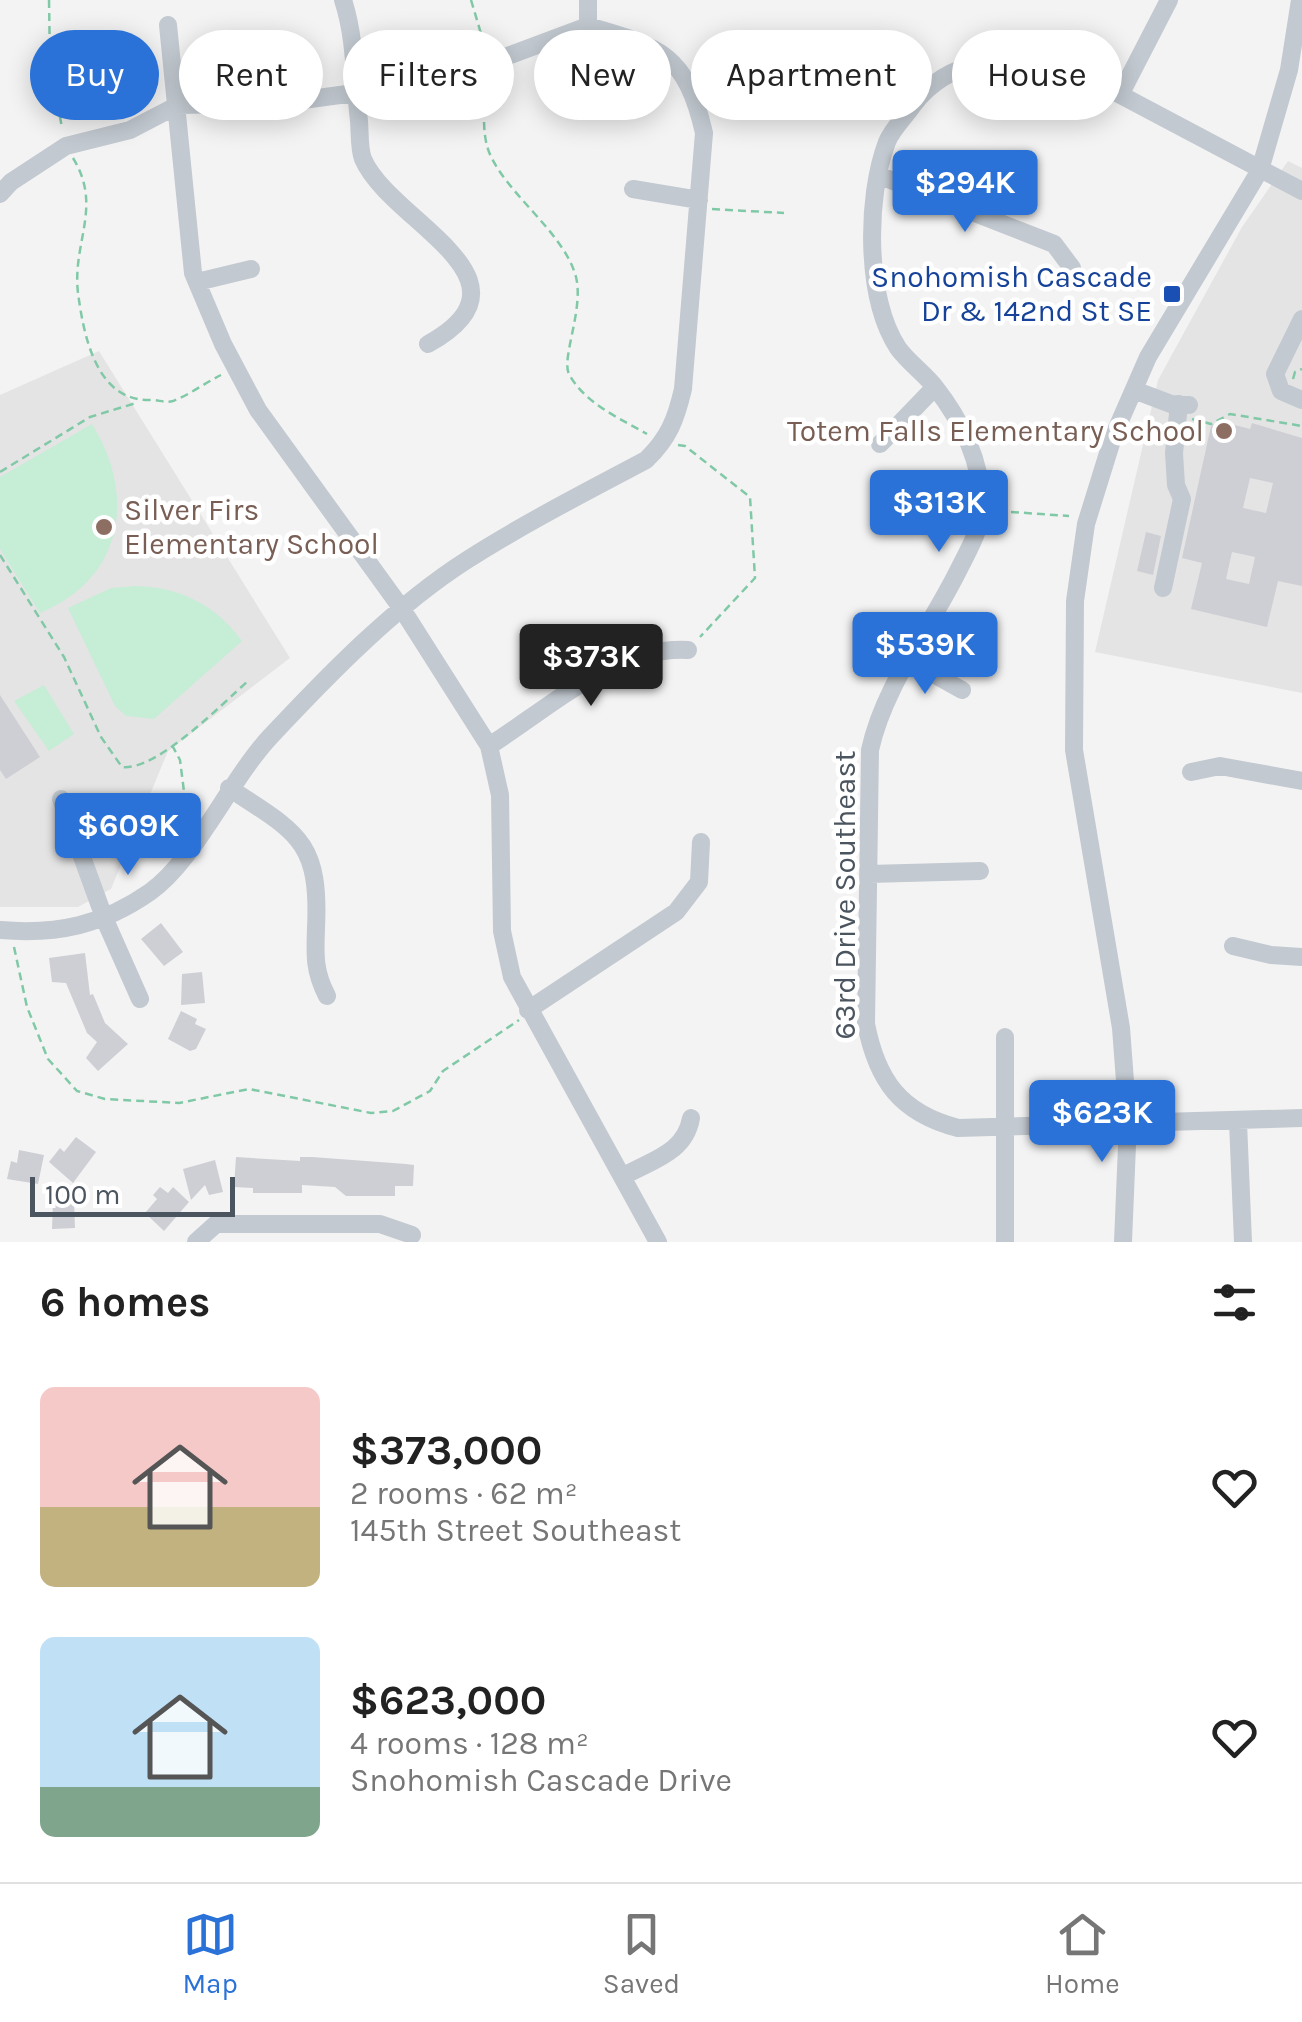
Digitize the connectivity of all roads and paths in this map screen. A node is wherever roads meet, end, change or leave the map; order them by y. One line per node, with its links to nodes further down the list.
1 (49, 0): 19 (path)
2 (343, 0): 9 (street)
3 (472, 0): 10 (path)
4 (588, 0): 8 (street)
5 (1170, 0): 12 (street)
6 (1300, 0): 20 (street)
7 (168, 25): 15 (street)
8 (588, 26): 11 (street); 25 (street)
9 (353, 30)
10 (481, 30)
11 (514, 53)
12 (1122, 91)
13 (1122, 94): 20 (street)
14 (343, 96): 15 (street)
15 (178, 104): 19 (street); 29 (street)
16 (359, 120): 31 (street)
17 (486, 120): 40 (path)
18 (901, 120): 21 (street, 63rd Drive Southeast)
19 (66, 146): 24 (street); 37 (path)
20 (1260, 170): 23 (street); 35 (street)
21 (878, 175): 27 (street); 34 (street, 63rd Drive Southeast)
22 (633, 190): 25 (street)
23 (1302, 191)
24 (0, 194)
25 (698, 200): 26 (path); 40 (street)
26 (784, 213)
27 (1072, 268)
28 (251, 269): 29 (street)
29 (197, 282): 32 (street)
30 (1302, 319): 36 (street)
31 (428, 344)
32 (235, 368): 37 (path); 47 (street)
33 (1302, 370): 36 (path)
34 (935, 387): 41 (street); 43 (street, 63rd Drive Southeast)
35 (1134, 390): 38 (street); 44 (street)
36 (1301, 397)
37 (138, 402): 42 (path)
38 (1182, 408): 39 (path); 46 (street)
39 (1302, 426)
40 (664, 444): 47 (street); 48 (path)
41 (880, 444)
42 (0, 472)
43 (981, 510): 44 (path); 49 (street, 63rd Drive Southeast)
44 (1088, 517): 72 (street)
45 (0, 555): 52 (path)
46 (1163, 588)
47 (402, 609): 53 (street); 56 (street)
48 (688, 650): 53 (street)
49 (910, 662): 51 (street); 61 (street, 63rd Drive Southeast)
50 (248, 682): 52 (path)
51 (962, 690)
52 (172, 745): 58 (path)
53 (489, 746): 68 (street)
54 (1191, 772): 55 (street)
55 (1302, 781)
56 (229, 788): 58 (street); 66 (street)
57 (61, 799): 62 (street)
58 (196, 838): 62 (street)
59 (701, 842): 68 (street)
60 (980, 872): 61 (street)
61 (869, 874): 74 (street, 63rd Drive Southeast)
62 (105, 920): 63 (street); 67 (street)
63 (5, 930): 68 (path)
64 (1233, 946): 65 (street)
65 (1302, 957)
66 (327, 996)
67 (140, 999)
68 (528, 1010): 75 (street)
69 (1005, 1037): 74 (street)
70 (691, 1118): 75 (street)
71 (1302, 1118): 73 (street)
72 (1128, 1122): 73 (street); 74 (street); 80 (street)
73 (1238, 1122): 81 (street)
74 (1008, 1129): 79 (street)
75 (624, 1176): 78 (street)
76 (412, 1234): 77 (street)
77 (196, 1242)
78 (658, 1242)
79 (1005, 1242)
80 (1123, 1242)
81 (1244, 1242)

